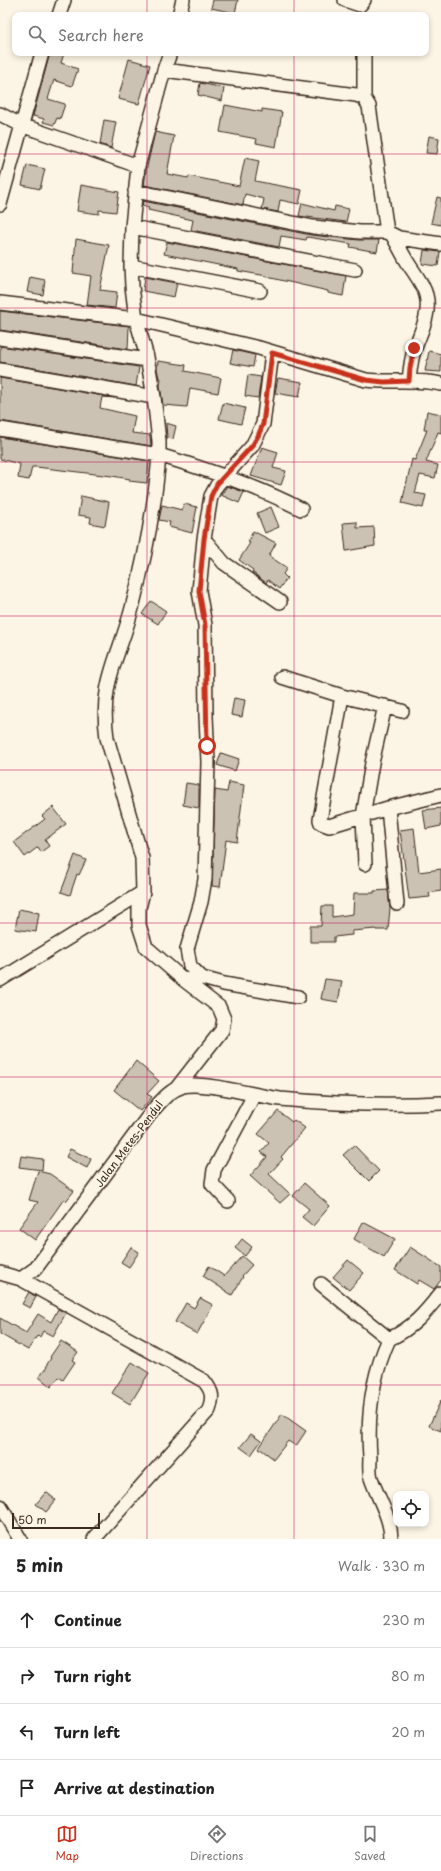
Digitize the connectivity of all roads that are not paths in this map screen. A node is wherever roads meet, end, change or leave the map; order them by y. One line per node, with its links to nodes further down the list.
1 (64, 0): 5 (street)
2 (183, 0): 6 (street)
3 (344, 0): 4 (street)
4 (362, 7)
5 (60, 12)
6 (180, 12)
7 (41, 56): 13 (street)
8 (169, 56): 10 (street)
9 (364, 56): 11 (street)
10 (164, 70): 11 (street); 14 (street)
11 (364, 98): 18 (street)
12 (0, 114): 13 (street)
13 (21, 125): 14 (street); 16 (street)
14 (138, 166): 15 (street)
15 (135, 191): 17 (street); 18 (street)
16 (0, 204)
17 (132, 226): 20 (street); 21 (street)
18 (390, 234): 19 (street); 29 (street)
19 (441, 244)
20 (131, 266): 22 (street); 24 (street)
21 (355, 270)
22 (260, 290)
23 (0, 303): 24 (street)
24 (136, 319): 26 (street); 27 (street)
25 (0, 338): 27 (street)
26 (272, 353): 29 (street); 34 (street)
27 (147, 360): 31 (street)
28 (0, 370): 31 (street)
29 (409, 381): 30 (street)
30 (441, 384)
31 (154, 397): 33 (street)
32 (0, 429): 33 (street)
33 (159, 455): 34 (street); 46 (street)
34 (225, 476): 35 (street); 36 (street)
35 (302, 509)
36 (204, 539): 37 (street); 48 (street)
37 (280, 602)
38 (282, 678): 39 (street)
39 (342, 696): 40 (street); 44 (street)
40 (385, 706): 41 (street); 44 (street)
41 (402, 711)
42 (441, 795): 43 (street)
43 (388, 808): 44 (street); 47 (street)
44 (363, 816): 45 (street)
45 (365, 864)
46 (143, 892): 49 (street); 50 (street)
47 (397, 904)
48 (202, 978): 50 (street); 51 (street)
49 (0, 980)
50 (184, 980): 52 (street)
51 (298, 997)
52 (176, 1089): 53 (street, Jalan Metes-Pendul); 57 (street, Jalan Metes-Pendul)
53 (254, 1094): 54 (street, Jalan Metes-Pendul); 55 (street)
54 (441, 1103)
55 (228, 1202)
56 (0, 1273): 57 (street)
57 (21, 1279): 63 (street)
58 (321, 1284): 60 (street)
59 (441, 1293): 60 (street)
60 (389, 1339): 64 (street)
61 (0, 1506): 62 (street)
62 (20, 1539)
63 (94, 1539)
64 (392, 1539)

